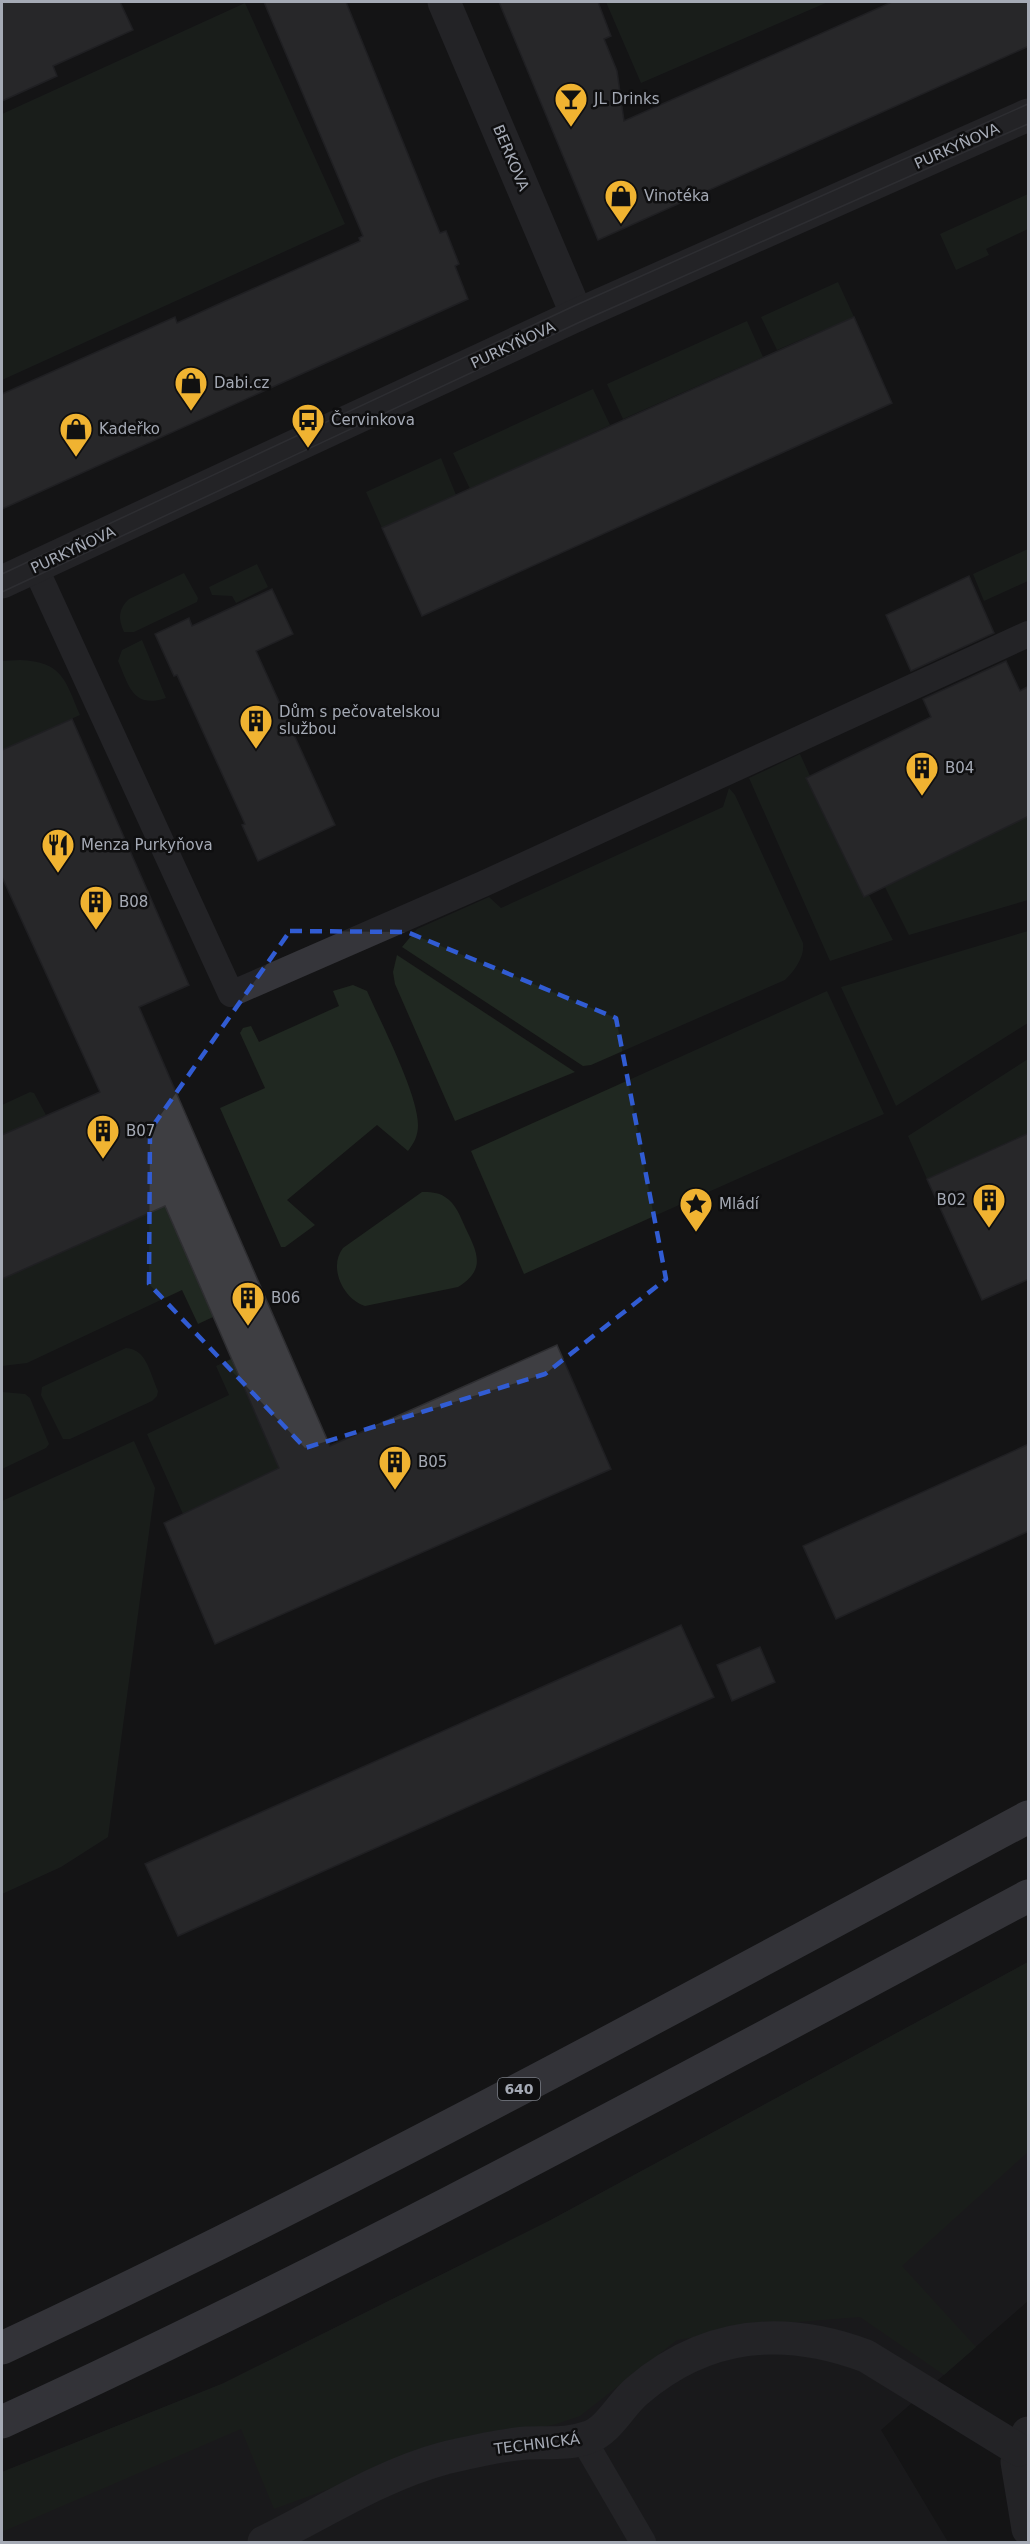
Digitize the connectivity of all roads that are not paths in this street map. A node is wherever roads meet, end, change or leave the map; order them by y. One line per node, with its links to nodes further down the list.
1 (444, 2): 3 (street, BERKOVA)
2 (1029, 115): 3 (street, PURKYŇOVA)
3 (577, 315): 4 (street, PURKYŇOVA)
4 (35, 567): 5 (street, PURKYŇOVA); 6 (lane)
5 (2, 582)
6 (1029, 634)
7 (1029, 1817): 9 (highway, 640)
8 (1029, 1896): 10 (highway)
9 (2, 2348)
10 (2, 2422)
11 (583, 2439): 12 (street, TECHNICKÁ); 14 (street, TECHNICKÁ); 15 (lane)
12 (1024, 2442): 13 (street, TECHNICKÁ)
13 (1029, 2529)
14 (264, 2542)
15 (643, 2542)

